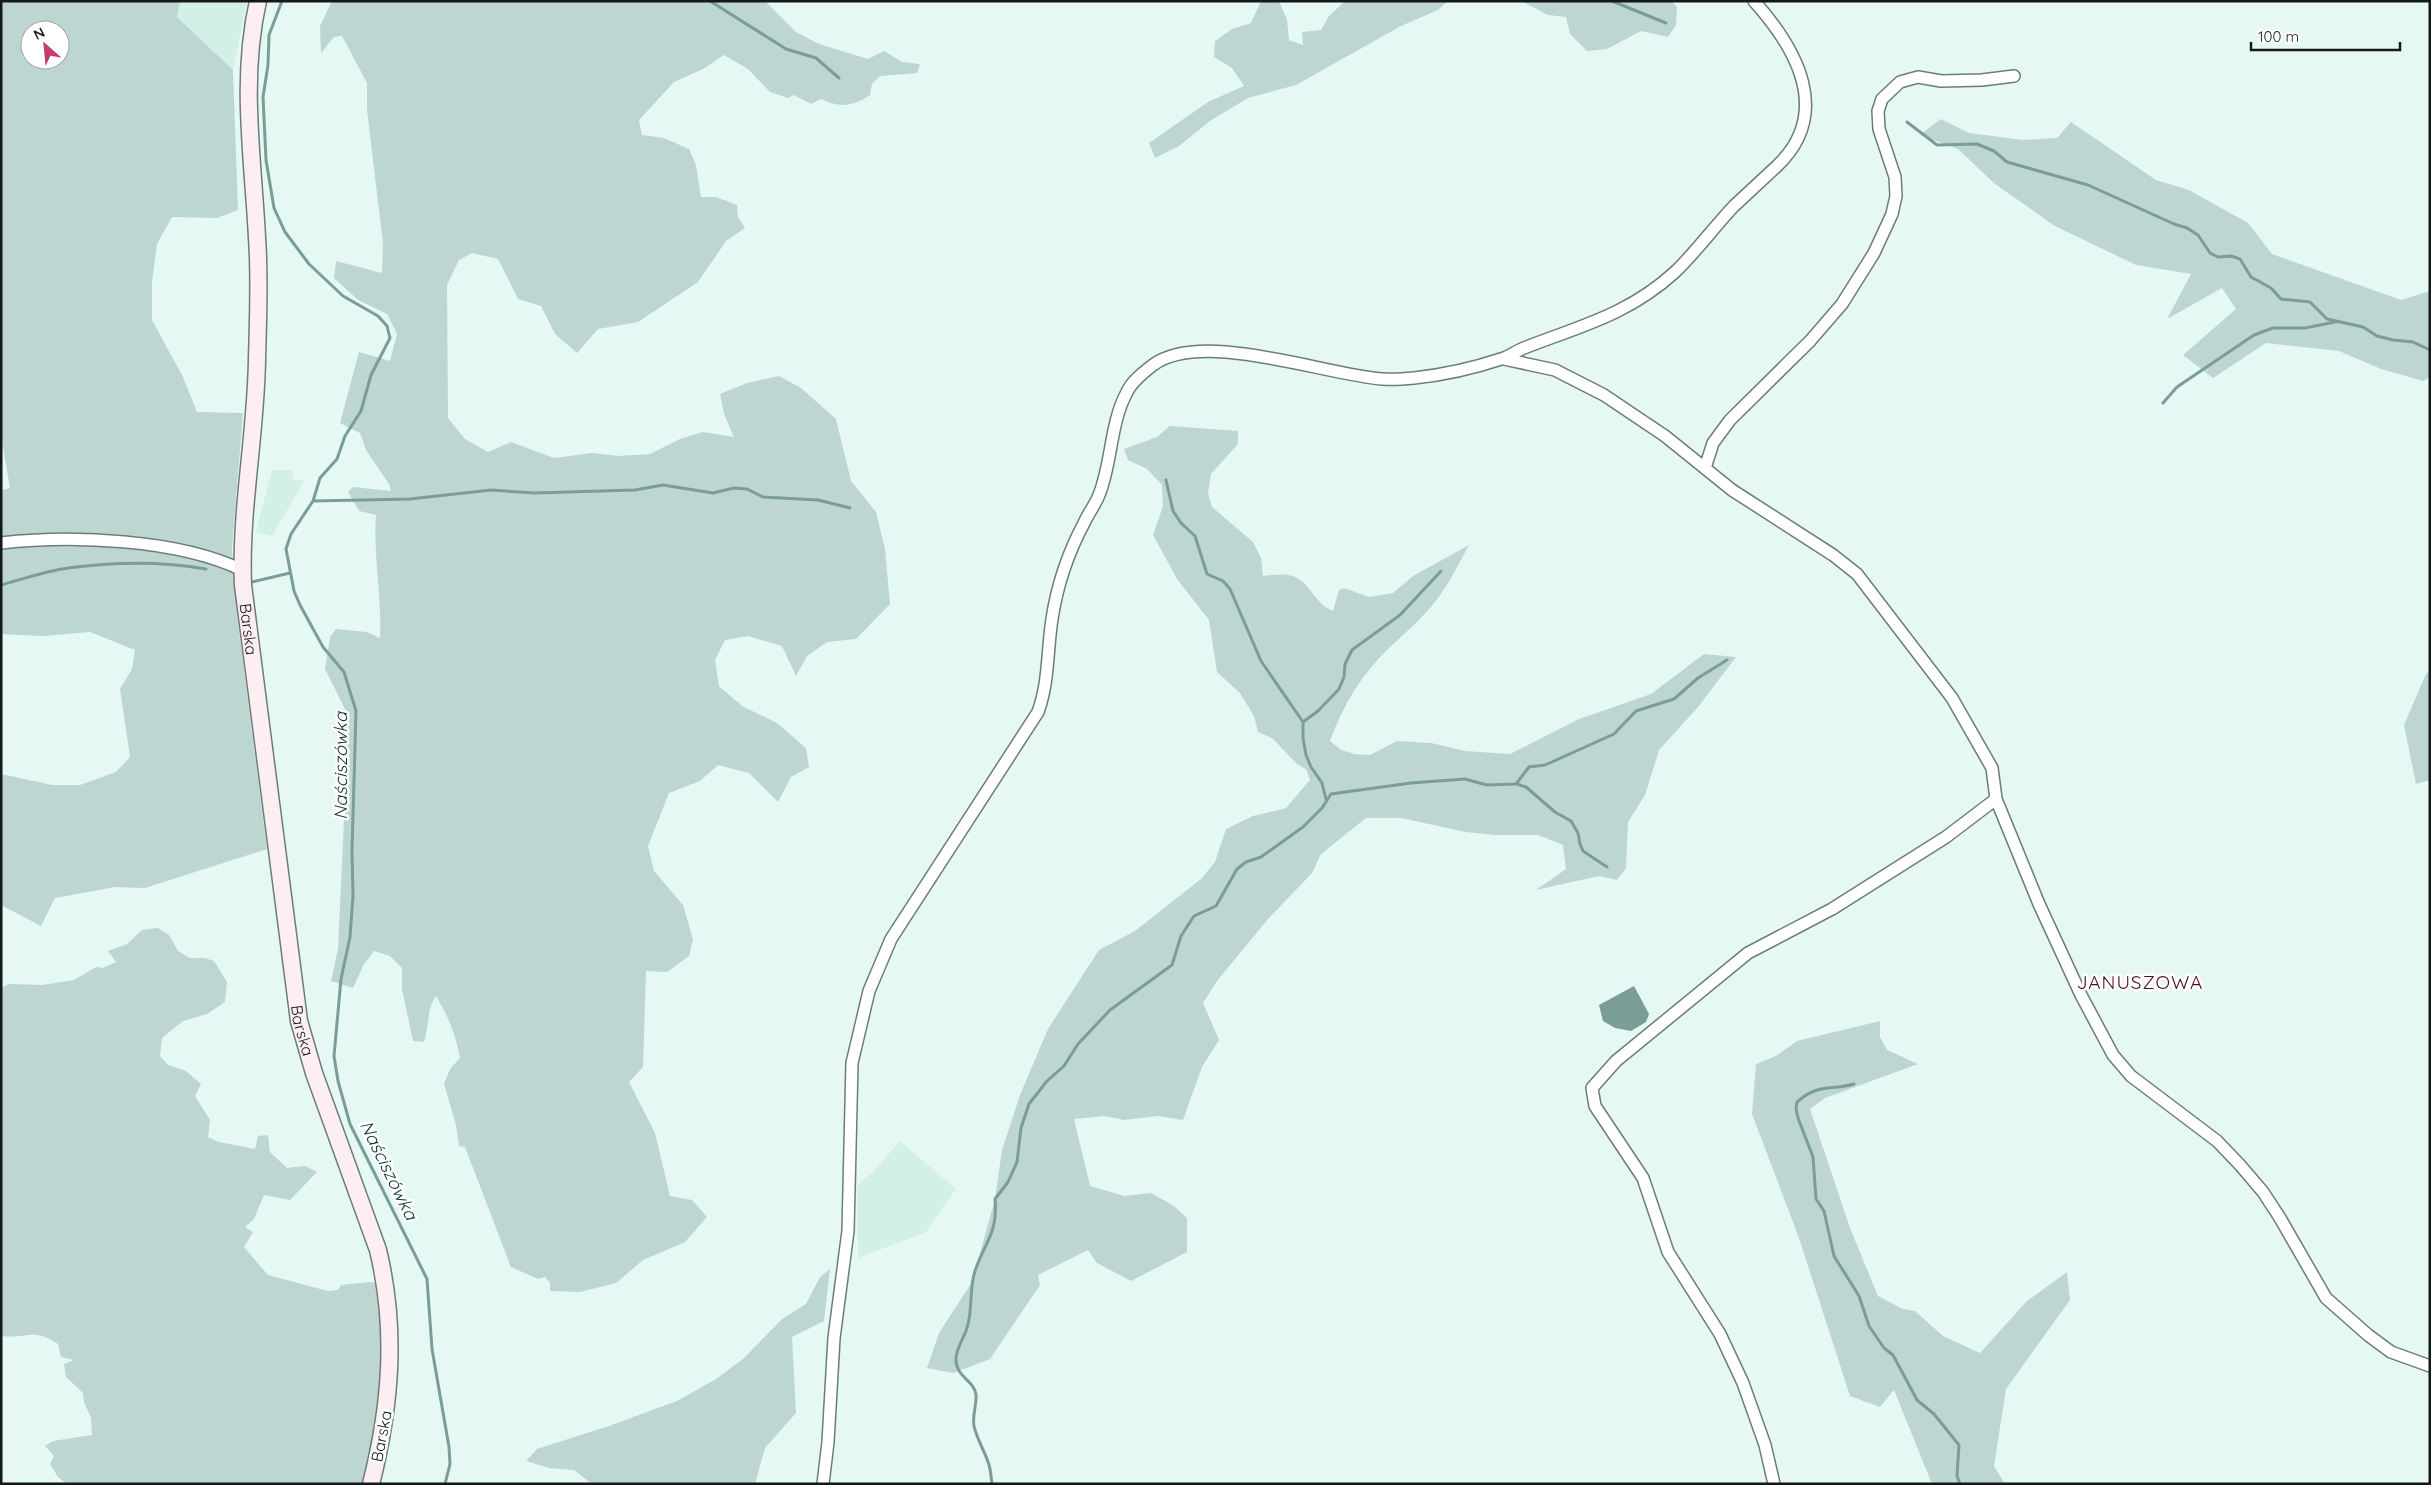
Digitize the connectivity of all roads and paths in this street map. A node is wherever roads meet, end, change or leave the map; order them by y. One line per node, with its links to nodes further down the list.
1 (258, 1): 7 (street, Barska)
2 (1754, 1): 4 (street)
3 (2014, 76): 5 (street)
4 (1504, 359): 5 (street); 11 (street)
5 (1705, 468): 8 (street)
6 (1, 543): 7 (street)
7 (242, 568): 10 (street, Barska)
8 (1996, 799): 9 (street); 12 (street)
9 (2430, 1366)
10 (371, 1484)
11 (823, 1484)
12 (1774, 1484)

